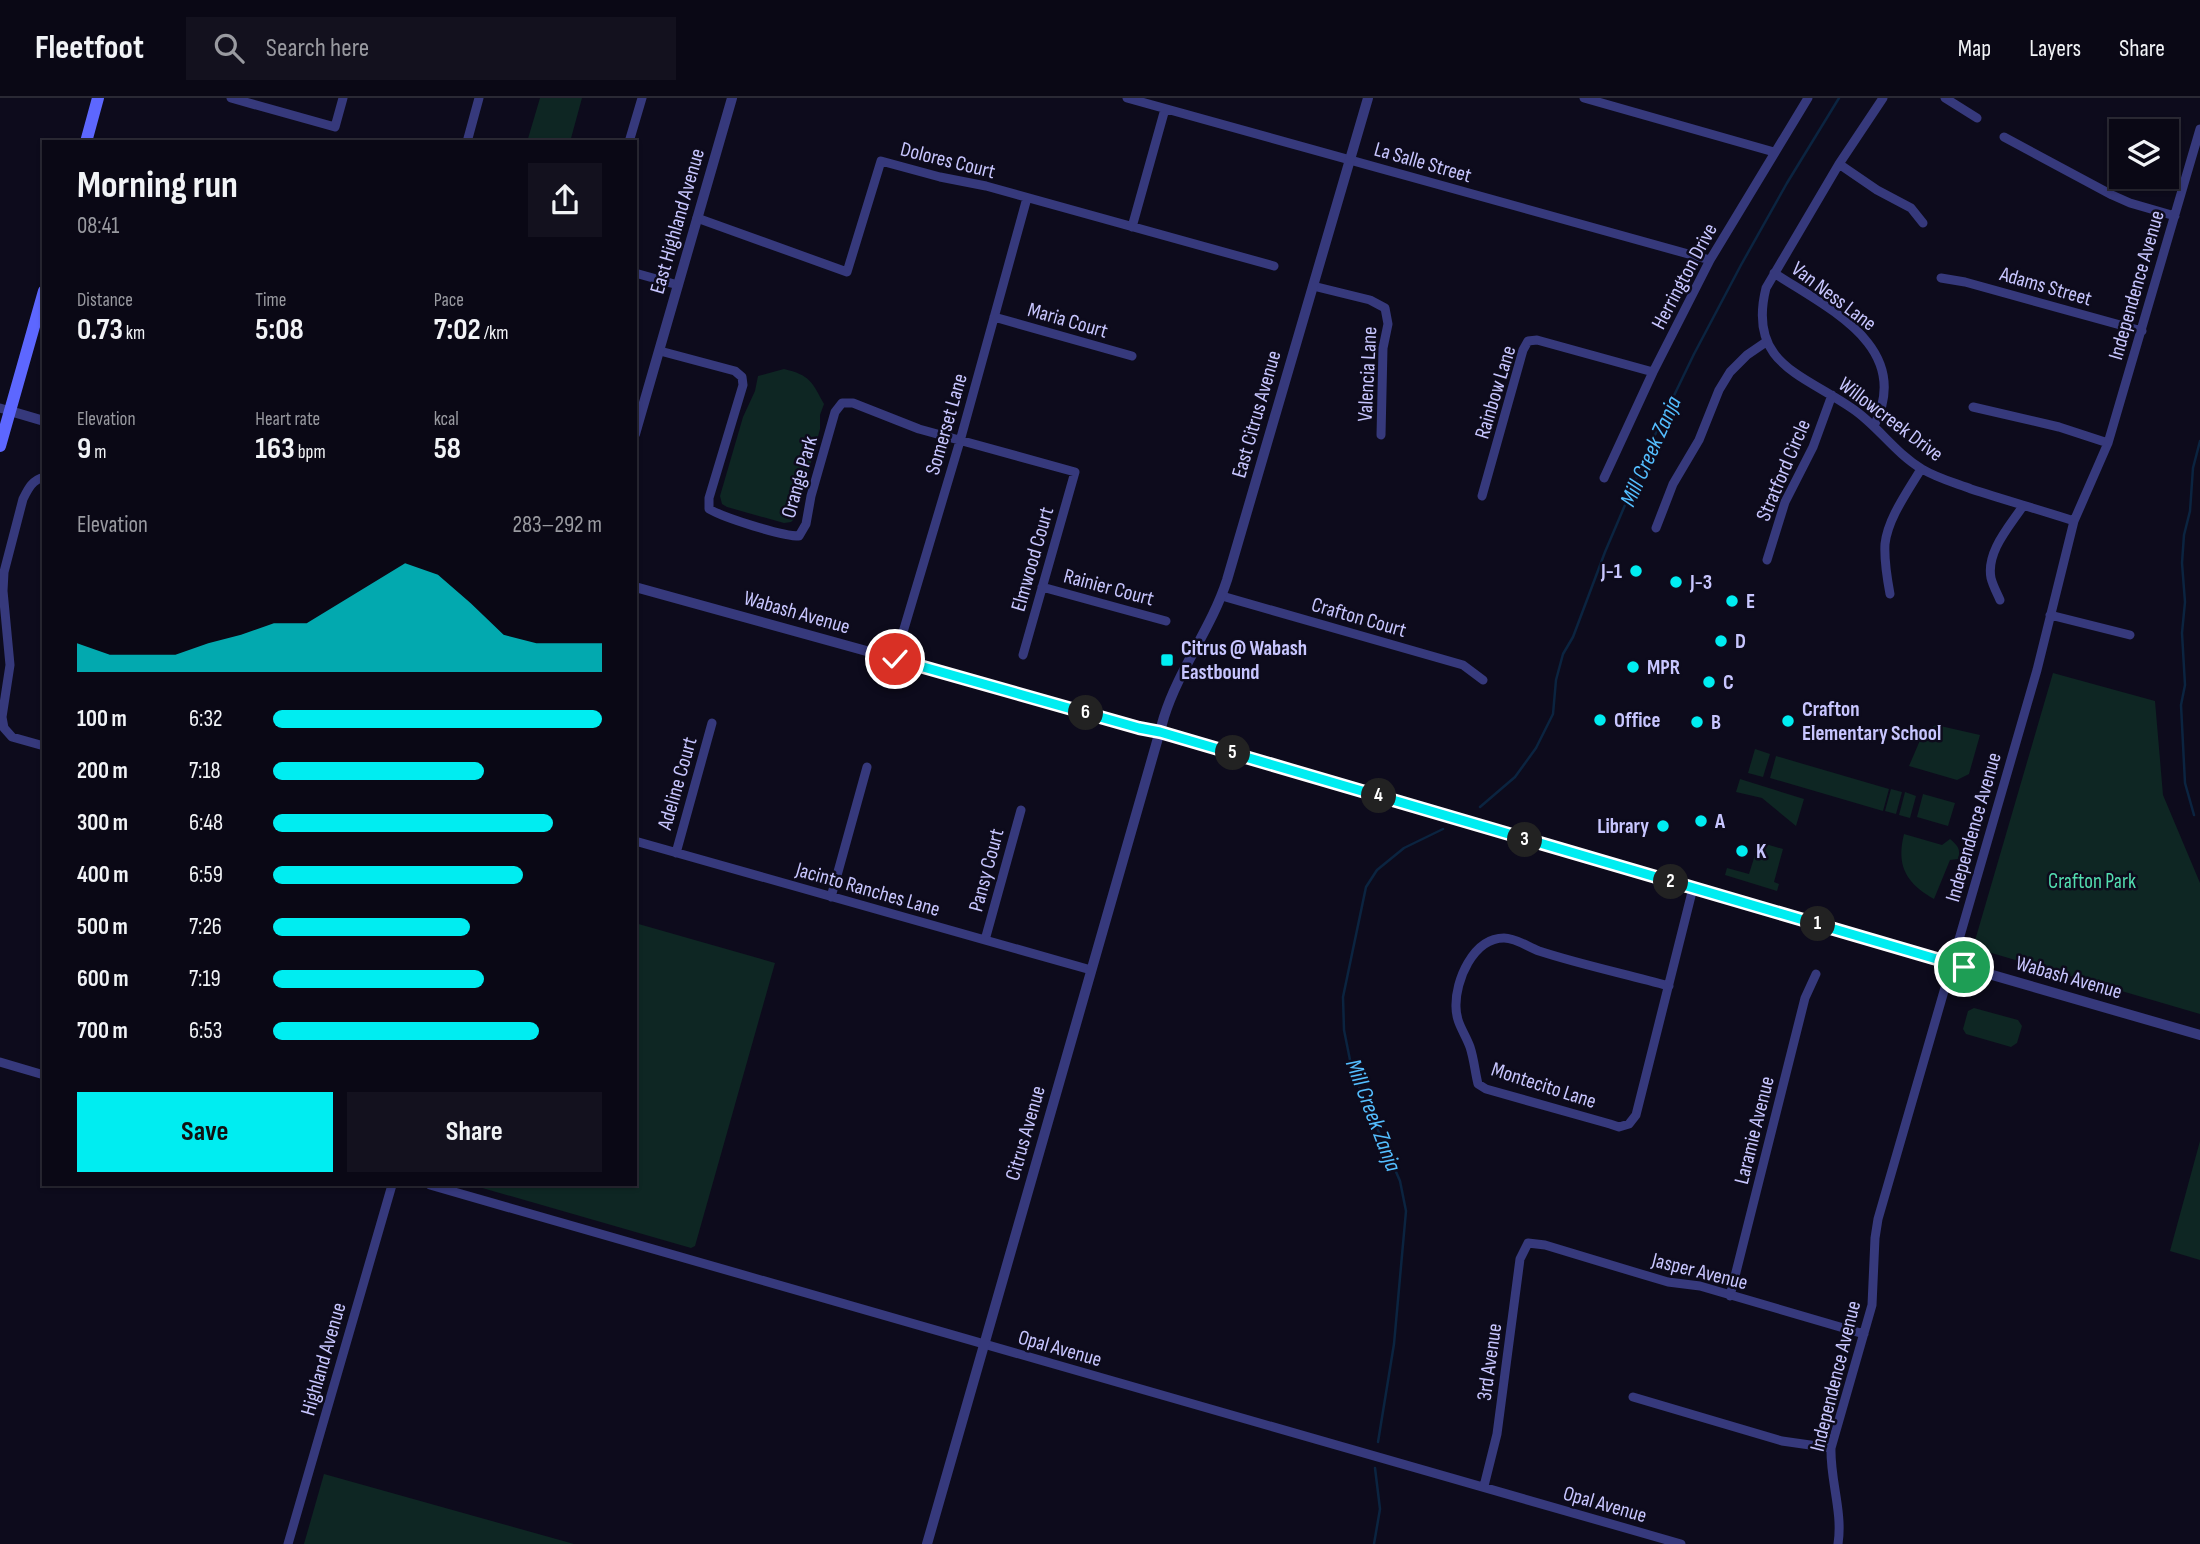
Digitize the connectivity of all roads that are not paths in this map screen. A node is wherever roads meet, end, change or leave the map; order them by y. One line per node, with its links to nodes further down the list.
1 (98, 98): 17 (main road)
2 (231, 98): 3 (street)
3 (343, 98)
4 (479, 98): 18 (street)
5 (642, 98): 19 (street)
6 (732, 98): 25 (street, East Highland Avenue)
7 (1127, 98): 13 (street, La Salle Street)
8 (1368, 98): 21 (street, East Citrus Avenue)
9 (1584, 98): 20 (street)
10 (1808, 98): 20 (street, Herrington Drive)
11 (1882, 98): 22 (street)
12 (1945, 98): 14 (street)
13 (1165, 109): 21 (street, La Salle Street); 27 (street)
14 (1977, 118)
15 (2200, 128): 24 (street, Independence Avenue)
16 (2004, 137): 24 (street)
17 (87, 140)
18 (468, 140)
19 (630, 140)
20 (1774, 152): 28 (street, Herrington Drive)
21 (1349, 159): 28 (street, La Salle Street); 34 (street, East Citrus Avenue)
22 (1839, 164): 26 (street); 30 (street)
23 (1027, 198): 25 (street, Dolores Court); 27 (street, Dolores Court); 36 (street, Somerset Lane)
24 (2175, 216): 37 (street, Independence Avenue)
25 (697, 218): 33 (street, East Highland Avenue)
26 (1923, 223)
27 (1132, 227): 29 (street, Dolores Court)
28 (1710, 260): 41 (street, Herrington Drive)
29 (1274, 266)
30 (1774, 273): 38 (street); 46 (street, Van Ness Lane)
31 (637, 274): 33 (street)
32 (1941, 278): 37 (street, Adams Street)
33 (678, 285): 39 (street, East Highland Avenue)
34 (1313, 286): 48 (street, Valencia Lane); 63 (street, East Citrus Avenue)
35 (42, 297): 44 (main road)
36 (994, 317): 40 (street, Maria Court); 49 (street, Somerset Lane)
37 (2142, 331): 50 (street, Independence Avenue)
38 (1766, 342): 42 (street, Willowcreek Drive); 58 (street)
39 (660, 351): 47 (street, East Highland Avenue); 49 (street, Orange Park)
40 (1132, 356)
41 (1653, 372): 54 (street, Herrington Drive); 55 (street, Rainbow Lane)
42 (1832, 395): 46 (street, Willowcreek Drive); 59 (street, Stratford Circle)
43 (1973, 407): 50 (street)
44 (5, 409): 45 (street); 51 (main road)
45 (42, 420)
46 (1874, 426): 52 (street, Willowcreek Drive)
47 (637, 428)
48 (1381, 435)
49 (960, 441): 60 (street, Elmwood Court); 69 (street, Somerset Lane)
50 (2108, 443): 57 (street, Independence Avenue)
51 (0, 446)
52 (1921, 469): 56 (street, Willowcreek Drive); 62 (street)
53 (41, 478): 73 (street)
54 (1604, 478)
55 (1482, 496)
56 (2023, 506): 57 (street, Willowcreek Drive); 64 (street)
57 (2074, 521): 65 (street, Independence Avenue)
58 (1656, 528)
59 (1767, 560)
60 (1042, 587): 66 (street, Rainier Court); 68 (street, Elmwood Court)
61 (637, 588): 69 (street, Wabash Avenue)
62 (1890, 594)
63 (1222, 596): 70 (street, Crafton Court); 72 (street, East Citrus Avenue)
64 (2000, 600)
65 (2050, 615): 67 (street); 81 (street, Independence Avenue)
66 (1166, 621)
67 (2130, 635)
68 (1023, 655)
69 (895, 659): 72 (street, Wabash Avenue)
70 (1483, 680)
71 (712, 723): 77 (street, Adeline Court)
72 (1160, 732): 78 (street, Wabash Avenue); 82 (street, Citrus Avenue)
73 (42, 745)
74 (867, 767): 79 (street)
75 (1021, 810): 80 (street, Pansy Court)
76 (637, 842): 77 (street, Jacinto Ranches Lane)
77 (676, 853): 79 (street, Jacinto Ranches Lane)
78 (1693, 888): 81 (street, Wabash Avenue); 84 (street, Montecito Lane)
79 (831, 897): 80 (street, Jacinto Ranches Lane)
80 (985, 940): 82 (street, Jacinto Ranches Lane)
81 (1952, 963): 85 (street, Wabash Avenue); 92 (street, Independence Avenue)
82 (1091, 970): 93 (street, Citrus Avenue)
83 (1816, 974): 91 (street, Laramie Avenue)
84 (1669, 986): 84 (street, Montecito Lane)
85 (2200, 1035)
86 (0, 1062): 87 (street)
87 (42, 1074)
88 (392, 1186): 97 (street, Highland Avenue)
89 (433, 1186): 93 (street, Opal Avenue)
90 (1528, 1243): 91 (street, Jasper Avenue); 96 (street, 3rd Avenue)
91 (1730, 1296): 92 (street, Jasper Avenue)
92 (1864, 1334): 95 (street, Independence Avenue)
93 (984, 1345): 96 (street, Opal Avenue); 98 (street, Citrus Avenue)
94 (1633, 1397): 95 (street)
95 (1831, 1448): 100 (street, Independence Avenue)
96 (1484, 1486): 99 (street, Opal Avenue)
97 (288, 1544)
98 (927, 1544)
99 (1681, 1544)
100 (1838, 1544)

